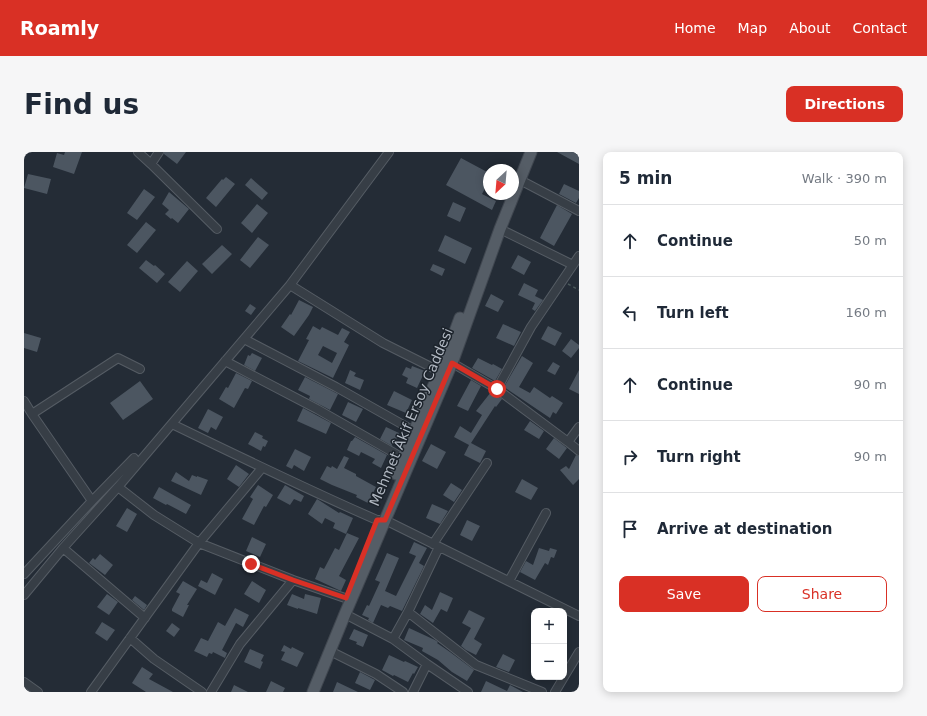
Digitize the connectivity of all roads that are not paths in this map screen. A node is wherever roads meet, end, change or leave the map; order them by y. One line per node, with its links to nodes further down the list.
1 (138, 152): 6 (street)
2 (159, 152): 6 (street)
3 (389, 152): 17 (street)
4 (524, 152): 7 (main road, Mehmet Âkif Ersoy Caddesi)
5 (531, 152): 8 (main road, Mehmet Âkif Ersoy Caddesi)
6 (151, 164): 13 (street)
7 (519, 170)
8 (519, 174)
9 (519, 181): 12 (street)
10 (506, 200): 20 (main road, Mehmet Âkif Ersoy Caddesi)
11 (509, 200): 14 (main road, Mehmet Âkif Ersoy Caddesi)
12 (579, 211)
13 (217, 229)
14 (500, 229): 16 (street); 20 (main road, Mehmet Âkif Ersoy Caddesi)
15 (579, 256): 16 (street)
16 (573, 265): 23 (street)
17 (290, 285): 18 (street); 22 (street)
18 (244, 339): 19 (street); 28 (street)
19 (225, 361): 26 (street); 32 (street)
20 (448, 361): 22 (main road, Mehmet Âkif Ersoy Caddesi); 23 (street); 38 (main road, Mehmet Âkif Ersoy Caddesi)
21 (140, 369): 25 (street)
22 (439, 371): 28 (main road, Mehmet Âkif Ersoy Caddesi)
23 (497, 389): 29 (street)
24 (24, 401): 25 (street)
25 (32, 414): 36 (street)
26 (172, 424): 34 (street); 35 (street)
27 (579, 427): 29 (street)
28 (414, 431): 32 (main road, Mehmet Âkif Ersoy Caddesi)
29 (568, 442): 30 (street)
30 (579, 451)
31 (134, 458): 36 (street)
32 (403, 458): 38 (main road, Mehmet Âkif Ersoy Caddesi)
33 (488, 463): 40 (street)
34 (262, 468): 38 (street); 39 (street)
35 (118, 487): 39 (street); 41 (street)
36 (92, 501): 42 (street)
37 (546, 513): 44 (street)
38 (381, 520): 40 (street); 46 (main road, Mehmet Âkif Ersoy Caddesi); 48 (main road, Mehmet Âkif Ersoy Caddesi)
39 (199, 543): 43 (street); 50 (street)
40 (436, 545): 44 (street); 47 (street)
41 (63, 548): 45 (street); 50 (street)
42 (24, 574)
43 (293, 580): 46 (street); 62 (street)
44 (509, 581): 49 (street)
45 (24, 595)
46 (346, 598): 63 (main road, Mehmet Âkif Ersoy Caddesi)
47 (408, 612): 52 (street); 68 (street)
48 (345, 614): 52 (street); 53 (main road, Mehmet Âkif Ersoy Caddesi)
49 (579, 616)
50 (145, 618): 51 (street)
51 (130, 638): 60 (street); 61 (street)
52 (393, 639): 55 (street)
53 (330, 651): 64 (main road, Mehmet Âkif Ersoy Caddesi); 65 (street)
54 (579, 652): 56 (street)
55 (427, 664): 66 (street); 67 (street)
56 (567, 672)
57 (562, 680): 69 (street)
58 (24, 682): 59 (street)
59 (38, 692)
60 (91, 692)
61 (202, 692)
62 (211, 692)
63 (306, 692)
64 (313, 692)
65 (403, 692)
66 (413, 692)
67 (468, 692)
68 (542, 692)
69 (555, 692)

